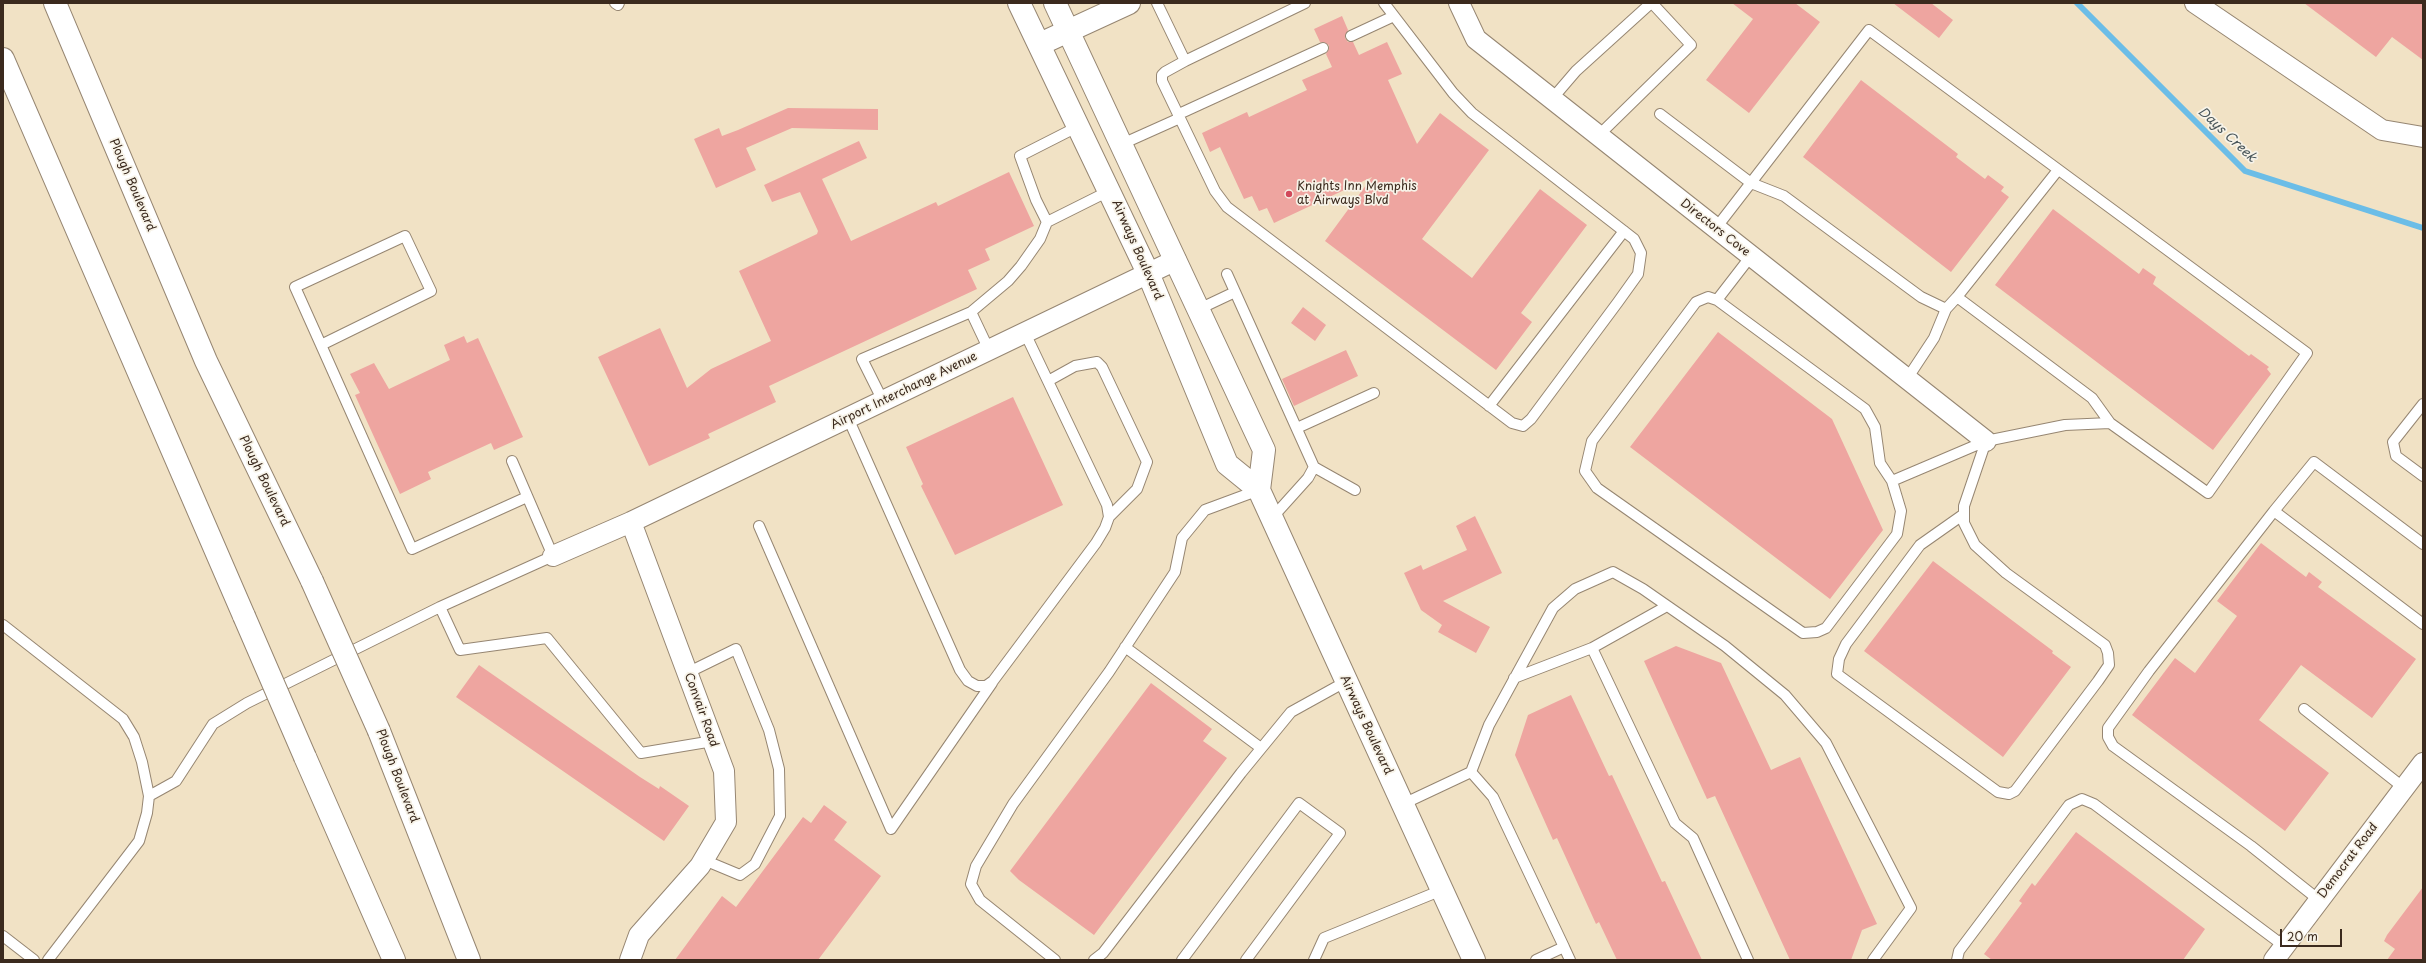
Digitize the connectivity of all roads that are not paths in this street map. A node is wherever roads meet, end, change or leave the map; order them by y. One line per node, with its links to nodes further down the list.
1 (55, 3): 98 (main road, Plough Boulevard, bridge)
2 (615, 3): 3 (lane)
3 (619, 3)
4 (1019, 3): 16 (main road, Airways Boulevard)
5 (1055, 3): 14 (main road)
6 (1129, 3): 14 (main road)
7 (1157, 3): 19 (lane)
8 (1305, 3): 19 (lane)
9 (1384, 3): 13 (lane)
10 (1459, 3): 20 (street, Directors Cove)
11 (1652, 3): 20 (lane); 24 (lane)
12 (2195, 3): 25 (street)
13 (1394, 16): 15 (lane); 32 (lane)
14 (1068, 30): 16 (main road); 26 (main road)
15 (1351, 36)
16 (1040, 44): 23 (main road, Airways Boulevard)
17 (1323, 48): 22 (lane)
18 (3, 59): 97 (main road, bridge)
19 (1185, 61): 22 (lane)
20 (1552, 99): 24 (street, Directors Cove)
21 (1660, 114): 28 (lane)
22 (1179, 116): 26 (lane); 51 (lane)
23 (1079, 126): 29 (main road, Airways Boulevard); 30 (lane)
24 (1598, 136): 31 (street, Directors Cove)
25 (2423, 137)
26 (1122, 144): 34 (main road)
27 (2058, 170): 28 (lane); 38 (lane); 53 (lane)
28 (1751, 183): 31 (lane); 41 (lane)
29 (1109, 191): 30 (lane); 35 (main road, Airways Boulevard)
30 (1047, 222): 42 (lane)
31 (1716, 228): 33 (street, Directors Cove)
32 (1624, 231): 51 (lane); 51 (lane)
33 (1751, 256): 39 (lane); 46 (street, Directors Cove)
34 (1176, 260): 35 (street, Airport Interchange Avenue); 40 (main road)
35 (1148, 273): 43 (street, Airport Interchange Avenue); 60 (main road, Airways Boulevard)
36 (1228, 274): 37 (lane)
37 (1235, 292): 40 (lane); 54 (lane)
38 (1957, 297): 41 (lane); 53 (lane)
39 (1717, 300): 59 (lane); 59 (lane)
40 (1199, 309): 60 (main road)
41 (1946, 309): 46 (lane)
42 (971, 312): 45 (lane); 49 (lane)
43 (1025, 332): 45 (street, Airport Interchange Avenue); 47 (lane)
44 (321, 345): 44 (lane); 62 (lane)
45 (989, 350): 49 (street, Airport Interchange Avenue)
46 (1907, 379): 55 (street, Directors Cove)
47 (1048, 381): 65 (lane); 65 (lane)
48 (1374, 393): 54 (lane)
49 (883, 401): 52 (street, Airport Interchange Avenue)
50 (2423, 404): 58 (lane)
51 (1490, 406)
52 (848, 418): 67 (street, Airport Interchange Avenue); 79 (lane)
53 (2110, 423): 55 (lane)
54 (1297, 428): 57 (lane)
55 (1986, 441): 59 (lane); 64 (lane)
56 (512, 461): 62 (lane)
57 (1314, 467): 61 (lane); 66 (lane)
58 (2423, 476)
59 (1892, 481)
60 (1259, 490): 66 (main road, Airways Boulevard); 75 (lane)
61 (1355, 490)
62 (528, 496): 70 (lane)
63 (2274, 511): 69 (lane); 73 (lane); 91 (lane)
64 (1964, 514): 64 (lane)
65 (1109, 517): 79 (lane)
66 (1272, 518): 80 (main road, Airways Boulevard)
67 (631, 522): 70 (street); 77 (street, Convair Road)
68 (759, 526): 79 (lane)
69 (2423, 544)
70 (553, 556): 72 (lane)
71 (1667, 606): 76 (lane); 78 (lane); 109 (lane)
72 (440, 607): 82 (lane); 87 (lane)
73 (2423, 624)
74 (3, 625): 87 (lane)
75 (1125, 647): 83 (lane); 100 (lane)
76 (1592, 648): 78 (lane); 108 (lane)
77 (687, 673): 82 (street, Convair Road); 89 (lane)
78 (1514, 678): 85 (lane)
79 (993, 681)
80 (1347, 682): 83 (lane); 88 (main road, Airways Boulevard)
81 (2304, 709): 86 (lane)
82 (713, 741): 89 (street, Convair Road)
83 (1261, 748): 101 (lane)
84 (2423, 763): 86 (street, Democrat Road)
85 (1471, 772): 88 (lane); 93 (lane)
86 (2404, 788): 91 (street, Democrat Road)
87 (149, 796): 96 (lane)
88 (1403, 804): 90 (main road, Airways Boulevard)
89 (704, 860): 99 (street, Convair Road)
90 (1442, 890): 104 (lane); 105 (main road, Airways Boulevard)
91 (2319, 900): 94 (street, Democrat Road)
92 (3, 936): 95 (lane)
93 (1564, 947): 106 (lane); 107 (lane)
94 (2279, 953): 110 (lane)
95 (34, 960)
96 (48, 960)
97 (394, 960)
98 (469, 960)
99 (630, 960)
100 (1055, 960)
101 (1094, 960)
102 (1182, 960): 103 (lane)
103 (1246, 960)
104 (1314, 960)
105 (1474, 960)
106 (1536, 960)
107 (1570, 960)
108 (1748, 960)
109 (1873, 960)
110 (1957, 960)

